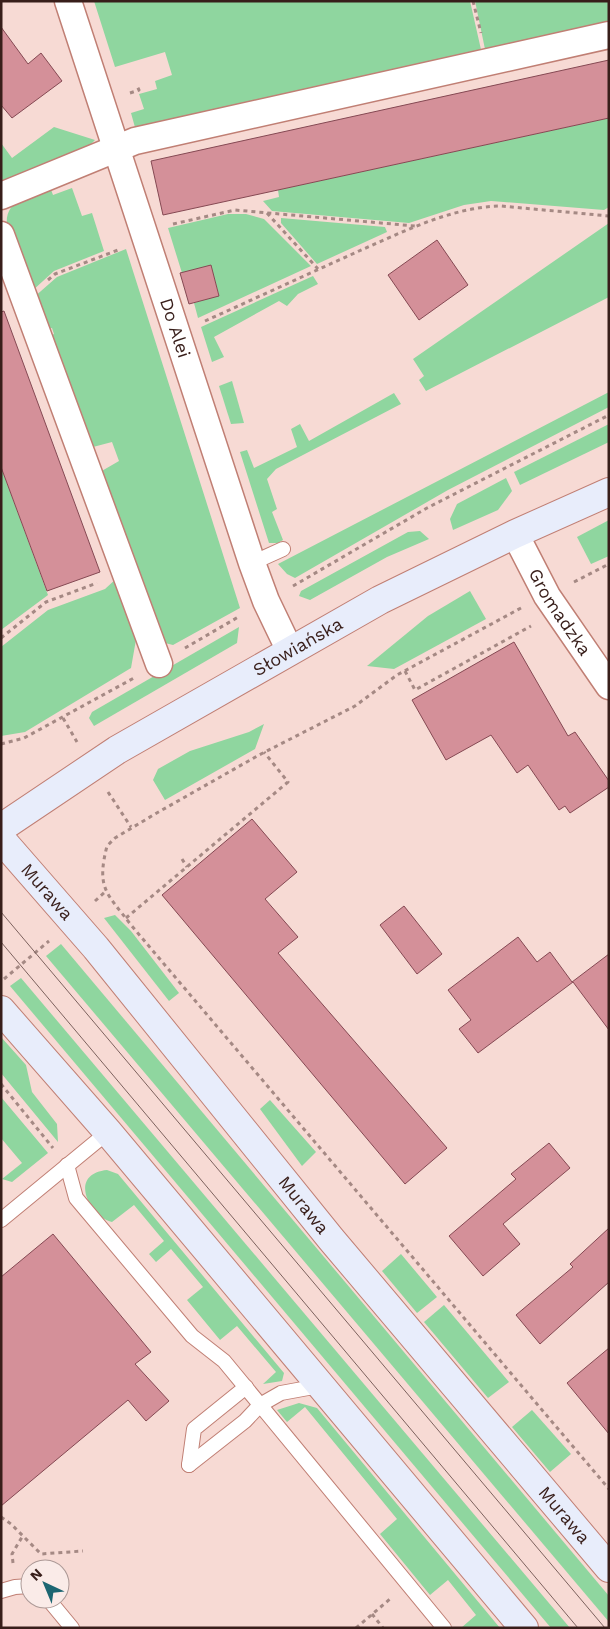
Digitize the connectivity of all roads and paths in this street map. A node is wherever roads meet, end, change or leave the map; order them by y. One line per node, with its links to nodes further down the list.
1 (68, 1): 3 (street, Do Alei)
2 (609, 35): 3 (street)
3 (116, 149): 4 (street); 18 (street, Do Alei)
4 (1, 196)
5 (267, 213): 7 (path); 8 (path); 11 (path)
6 (609, 216): 8 (path)
7 (170, 225)
8 (416, 226): 11 (path)
9 (1, 236): 12 (street)
10 (105, 254): 12 (path)
11 (318, 269): 13 (path)
12 (25, 301): 19 (street)
13 (202, 323)
14 (609, 415): 22 (path)
15 (609, 492): 16 (street, Słowiańska)
16 (515, 534): 21 (street, Gromadzka); 25 (street, Słowiańska)
17 (283, 549): 18 (lane)
18 (252, 563): 22 (street, Do Alei)
19 (121, 564): 24 (path); 26 (street)
20 (609, 564): 21 (path)
21 (547, 596): 27 (path); 28 (street, Gromadzka)
22 (266, 601): 25 (street, Do Alei); 26 (path)
23 (534, 624): 27 (path)
24 (1, 638)
25 (290, 650): 31 (street, Słowiańska)
26 (159, 664): 29 (path)
27 (405, 672): 30 (path)
28 (609, 686)
29 (1, 744)
30 (264, 752): 34 (path); 35 (path)
31 (1, 828)
32 (1, 839): 50 (street, Murawa)
33 (182, 859): 34 (path)
34 (187, 867): 35 (path)
35 (126, 918): 47 (path)
36 (55, 936): 37 (path)
37 (1, 981)
38 (1, 1010): 40 (street)
39 (1, 1084): 41 (path)
40 (108, 1132): 42 (lane); 44 (street)
41 (54, 1149)
42 (67, 1165): 43 (lane); 45 (lane)
43 (1, 1220)
44 (319, 1386): 46 (lane); 60 (street)
45 (246, 1387): 46 (lane); 46 (lane)
46 (260, 1405): 51 (lane)
47 (609, 1489)
48 (1, 1518): 49 (path)
49 (83, 1551)
50 (609, 1568)
51 (408, 1584): 55 (path); 59 (lane)
52 (20, 1586): 53 (lane)
53 (1, 1591)
54 (56, 1609): 56 (lane)
55 (372, 1614): 57 (path); 58 (path)
56 (72, 1628)
57 (356, 1628)
58 (383, 1628)
59 (444, 1628)
60 (524, 1628)

